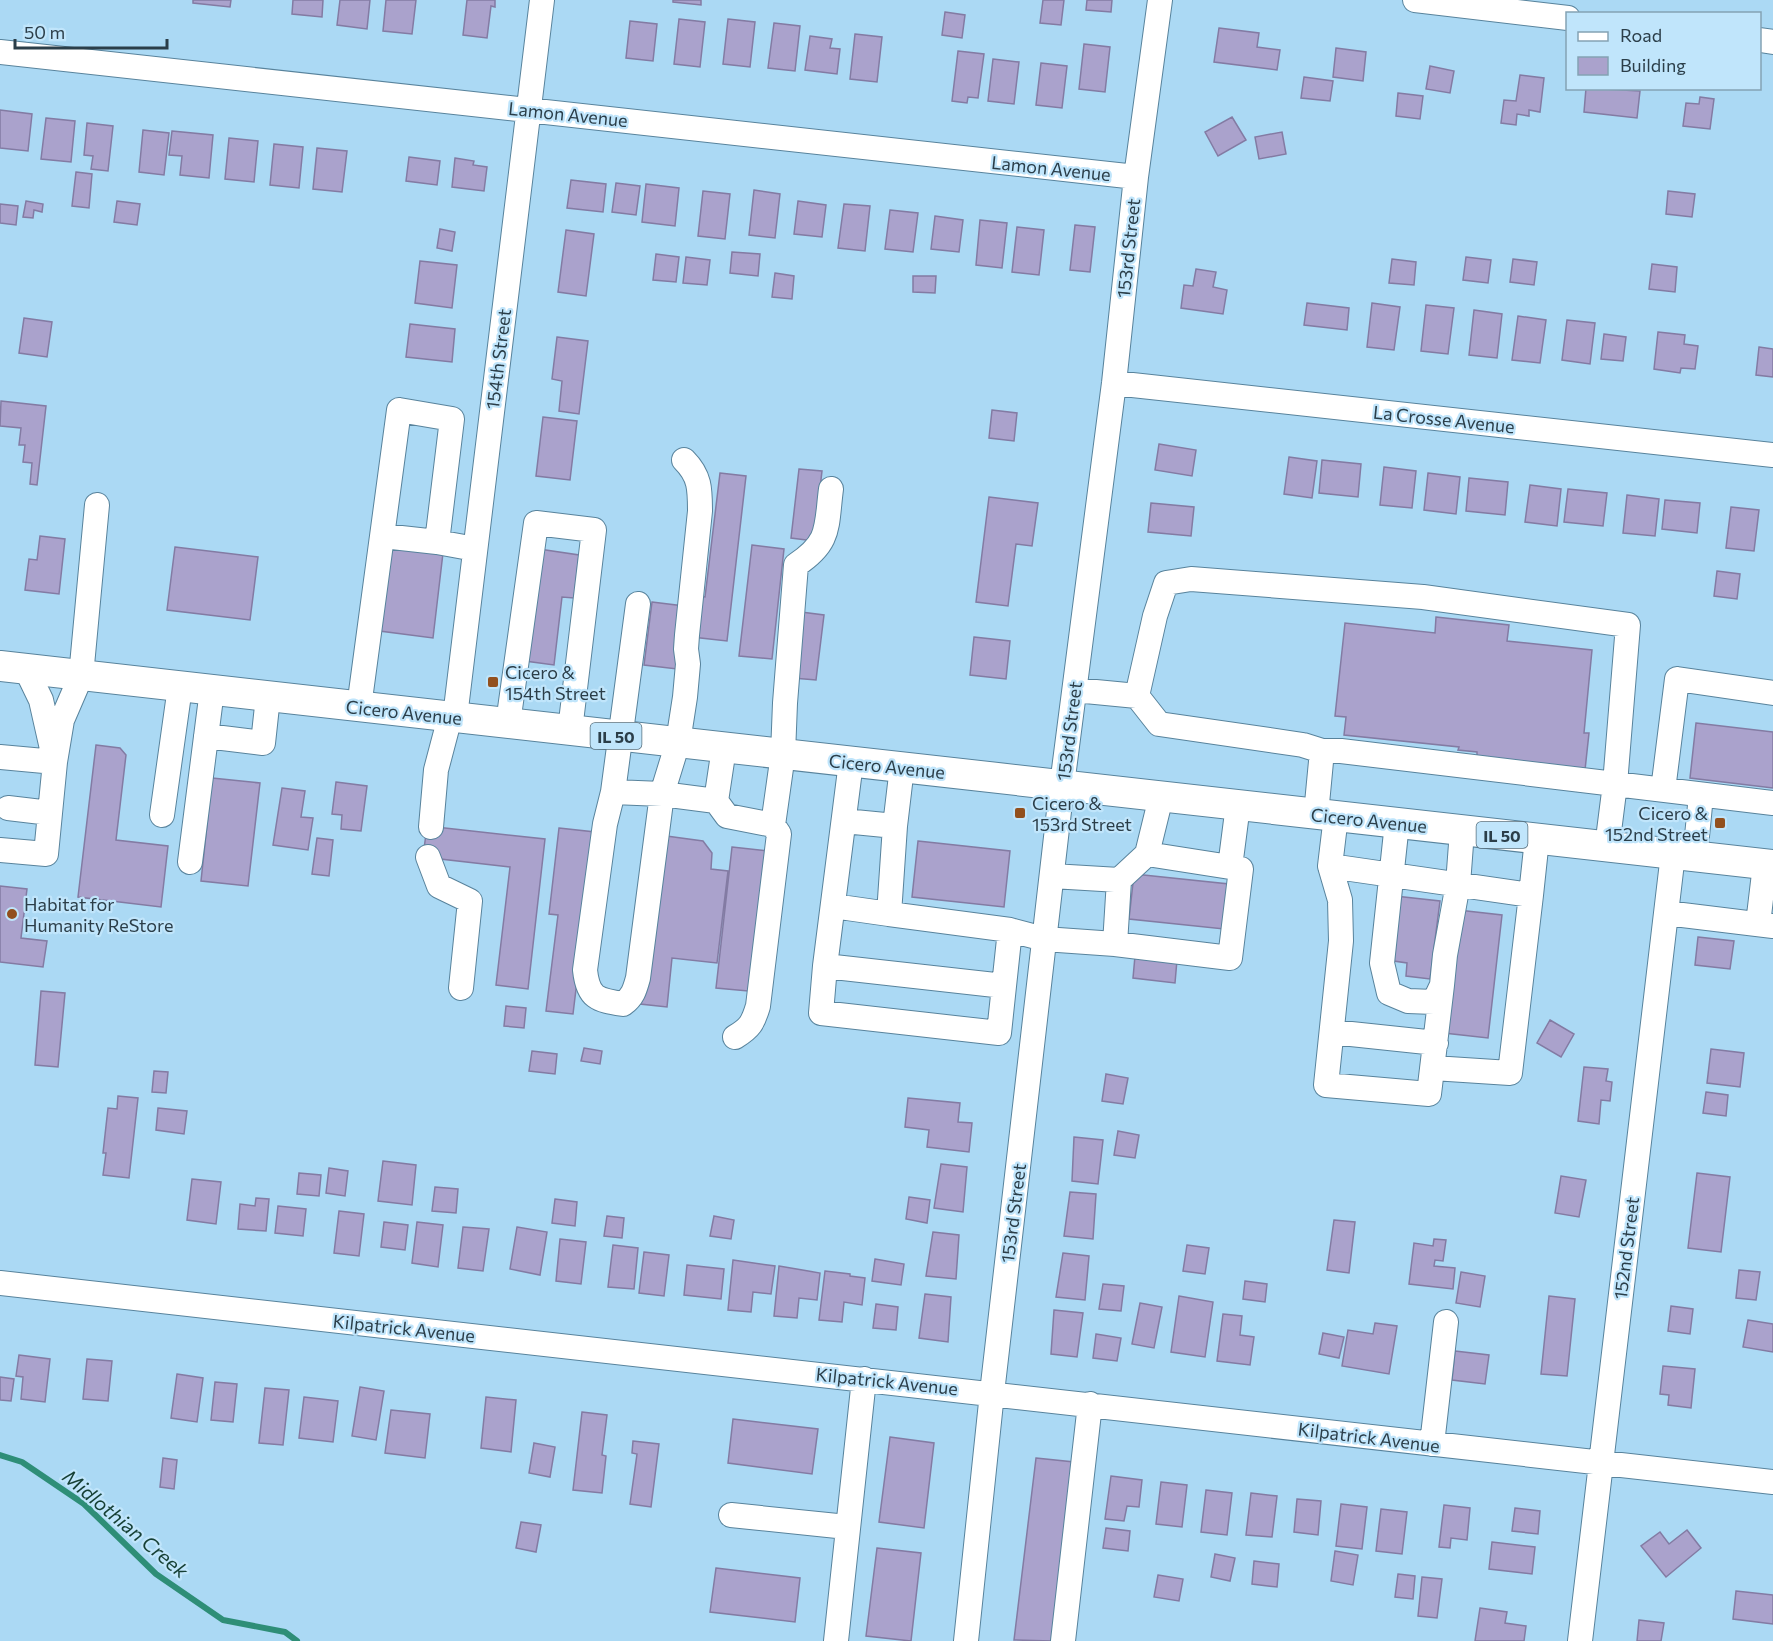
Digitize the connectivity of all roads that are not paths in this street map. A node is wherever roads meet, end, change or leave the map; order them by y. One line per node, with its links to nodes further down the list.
1 (542, 0): 6 (street, 154th Street)
2 (1160, 0): 7 (street, 153rd Street)
3 (1415, 0): 4 (street)
4 (1566, 18)
5 (0, 51): 6 (street, Lamon Avenue)
6 (529, 110): 7 (street, Lamon Avenue); 15 (street, 154th Street)
7 (1136, 177): 8 (street, 153rd Street)
8 (1114, 382): 9 (street, La Crosse Avenue); 21 (street, 153rd Street)
9 (1773, 455)
10 (684, 460): 31 (street)
11 (831, 489): 34 (street)
12 (97, 505): 18 (street)
13 (383, 536): 14 (street); 14 (street); 25 (street)
14 (437, 542): 15 (street)
15 (475, 549): 26 (street, 154th Street)
16 (638, 604): 30 (street)
17 (13, 668): 18 (main road, Cicero Avenue / IL 50); 36 (street)
18 (81, 675): 19 (main road, Cicero Avenue / IL 50); 36 (street)
19 (180, 687): 20 (main road, Cicero Avenue / IL 50); 51 (street)
20 (212, 690): 24 (main road, Cicero Avenue / IL 50); 29 (street)
21 (1075, 690): 23 (street); 40 (street, 153rd Street)
22 (1773, 693): 41 (street)
23 (1137, 696): 33 (street); 39 (street)
24 (268, 697): 25 (main road, Cicero Avenue / IL 50); 29 (street)
25 (359, 707): 26 (main road, Cicero Avenue / IL 50)
26 (452, 717): 27 (main road, Cicero Avenue / IL 50); 56 (street, 154th Street)
27 (508, 723): 28 (main road, Cicero Avenue / IL 50); 28 (street)
28 (570, 730): 30 (main road, Cicero Avenue / IL 50)
29 (206, 736): 65 (street)
30 (621, 736): 31 (main road, Cicero Avenue / IL 50); 42 (street)
31 (678, 742): 32 (main road, Cicero Avenue / IL 50); 43 (street)
32 (724, 748): 34 (main road, Cicero Avenue / IL 50); 46 (street)
33 (1313, 748): 39 (street); 52 (street)
34 (783, 754): 37 (main road, Cicero Avenue / IL 50); 55 (street)
35 (0, 757): 36 (street)
36 (55, 762): 50 (street)
37 (851, 762): 38 (main road, Cicero Avenue / IL 50); 53 (street)
38 (902, 768): 40 (main road, Cicero Avenue / IL 50); 57 (street)
39 (1615, 784): 41 (street); 60 (street)
40 (1062, 786): 45 (main road, Cicero Avenue / IL 50); 70 (street, 153rd Street)
41 (1663, 790): 44 (street)
42 (614, 792): 43 (street); 43 (street)
43 (662, 794): 46 (street)
44 (1701, 795): 47 (street); 63 (street, 152nd Street)
45 (1161, 797): 48 (main road, Cicero Avenue / IL 50); 62 (street)
46 (716, 801): 55 (street)
47 (1773, 803)
48 (1238, 805): 52 (main road, Cicero Avenue / IL 50); 68 (street)
49 (8, 808): 50 (street)
50 (50, 813): 61 (street)
51 (162, 815)
52 (1326, 815): 54 (main road, Cicero Avenue / IL 50); 67 (street)
53 (844, 821): 57 (street); 74 (street)
54 (1397, 823): 58 (main road, Cicero Avenue / IL 50); 69 (street)
55 (773, 825): 86 (street)
56 (430, 826)
57 (895, 826): 76 (street)
58 (1462, 831): 59 (main road, Cicero Avenue / IL 50); 72 (street)
59 (1537, 839): 60 (main road, Cicero Avenue / IL 50); 73 (street)
60 (1607, 847): 63 (main road, Cicero Avenue / IL 50)
61 (0, 850)
62 (1147, 854): 68 (street); 71 (street)
63 (1684, 855): 66 (main road, Cicero Avenue / IL 50); 75 (street, 152nd Street)
64 (428, 857): 84 (street)
65 (190, 862)
66 (1769, 865): 77 (street)
67 (1330, 866): 69 (street); 85 (street)
68 (1230, 867): 80 (street)
69 (1393, 875): 72 (street); 82 (street)
70 (1052, 876): 71 (street); 79 (street, 153rd Street)
71 (1119, 880): 80 (street)
72 (1458, 884): 73 (street); 82 (street)
73 (1531, 895): 88 (street)
74 (833, 906): 76 (street); 81 (street)
75 (1666, 912): 77 (street); 95 (street, 152nd Street)
76 (889, 914): 78 (street)
77 (1766, 925)
78 (1010, 930): 79 (street); 83 (street)
79 (1044, 939): 80 (street); 92 (street, 153rd Street)
80 (1115, 944)
81 (825, 966): 83 (street); 83 (street)
82 (1442, 985): 87 (street)
83 (1004, 986)
84 (461, 988)
85 (1332, 1032): 87 (street); 88 (street)
86 (735, 1037)
87 (1436, 1043): 88 (street)
88 (1433, 1068)
89 (0, 1283): 91 (street, Kilpatrick Avenue)
90 (1446, 1322): 94 (street)
91 (864, 1379): 92 (street, Kilpatrick Avenue); 98 (street)
92 (992, 1393): 93 (street, Kilpatrick Avenue); 100 (street, 153rd Street)
93 (1090, 1404): 94 (street, Kilpatrick Avenue); 101 (street)
94 (1432, 1444): 95 (street, Kilpatrick Avenue)
95 (1601, 1464): 96 (street, Kilpatrick Avenue); 102 (street, 152nd Street)
96 (1773, 1482)
97 (731, 1515): 98 (street)
98 (847, 1527): 99 (street)
99 (836, 1641)
100 (966, 1641)
101 (1063, 1641)
102 (1580, 1641)

